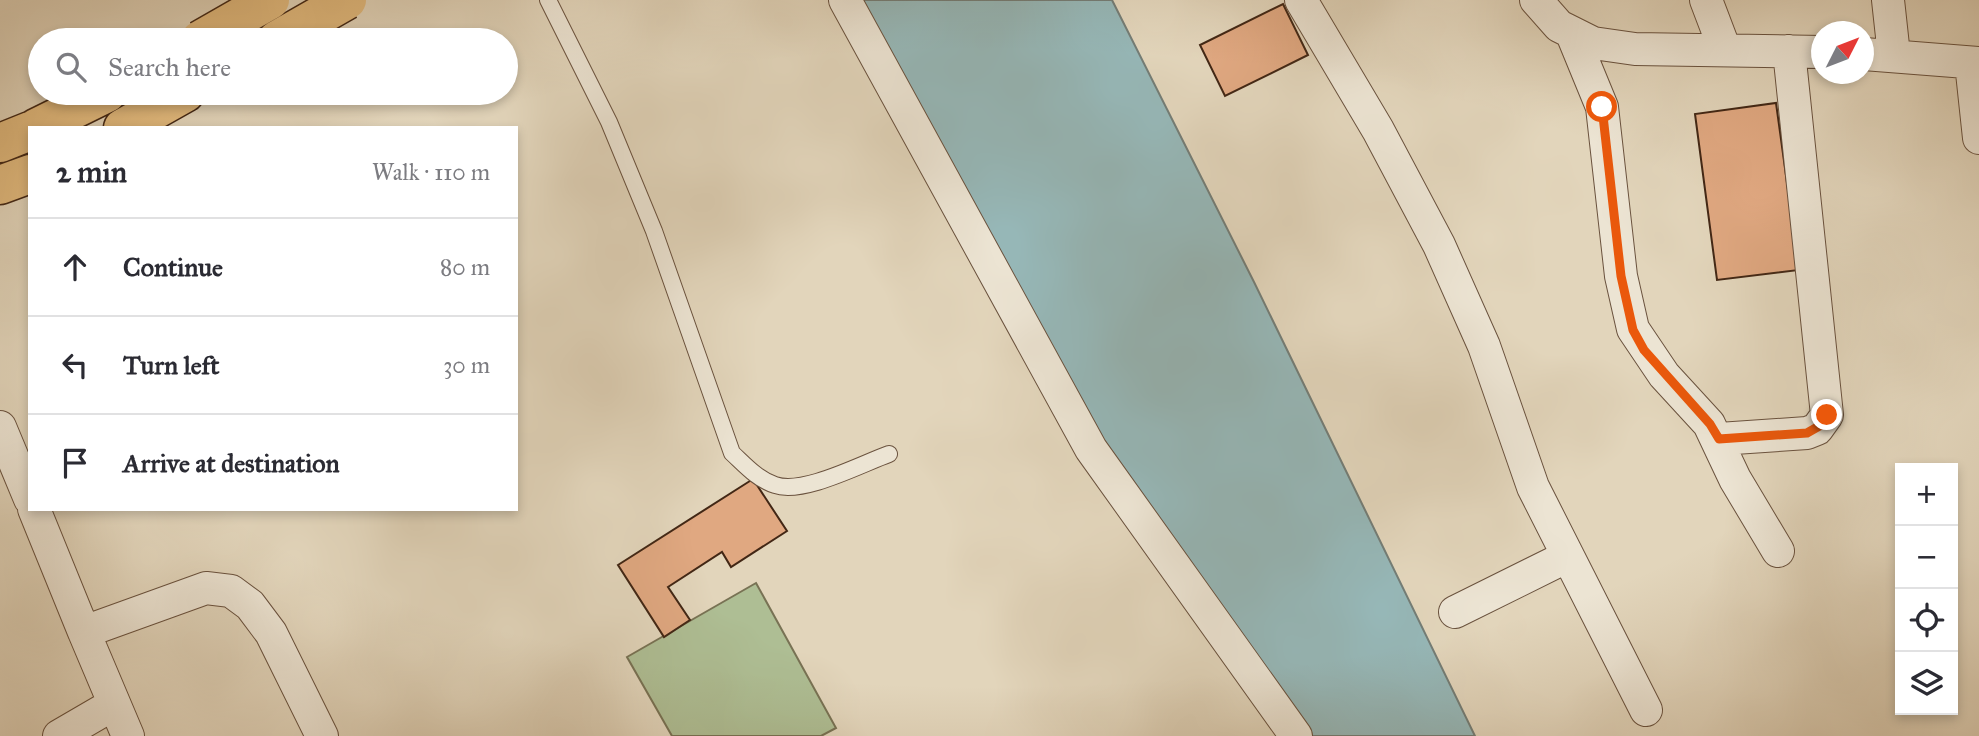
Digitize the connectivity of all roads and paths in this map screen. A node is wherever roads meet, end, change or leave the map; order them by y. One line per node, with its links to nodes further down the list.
1 (270, 0): 9 (highway, bridge)
2 (346, 0): 10 (highway, bridge)
3 (548, 0): 28 (lane)
4 (845, 0): 40 (street)
5 (1301, 0): 32 (street)
6 (1536, 0): 11 (street)
7 (1706, 0): 12 (street)
8 (1888, 0): 15 (street)
9 (221, 28)
10 (298, 28)
11 (1572, 34): 12 (street); 27 (street)
12 (1725, 50): 13 (street)
13 (1789, 51): 14 (street); 27 (street)
14 (1811, 52)
15 (1879, 54): 16 (street)
16 (1975, 63): 22 (street)
17 (83, 105): 19 (highway)
18 (164, 105): 20 (highway)
19 (40, 126)
20 (127, 126)
21 (28, 132): 23 (highway)
22 (1979, 138)
23 (0, 144)
24 (28, 175): 25 (highway)
25 (0, 185)
26 (0, 427): 29 (street)
27 (1719, 439): 31 (street)
28 (889, 454)
29 (28, 494)
30 (35, 511): 34 (street)
31 (1778, 551)
32 (1566, 557): 33 (street); 36 (street)
33 (1455, 612)
34 (85, 632): 35 (street); 39 (street)
35 (114, 704): 37 (street); 38 (street)
36 (1646, 710)
37 (59, 736)
38 (128, 736)
39 (322, 736)
40 (1296, 736)

